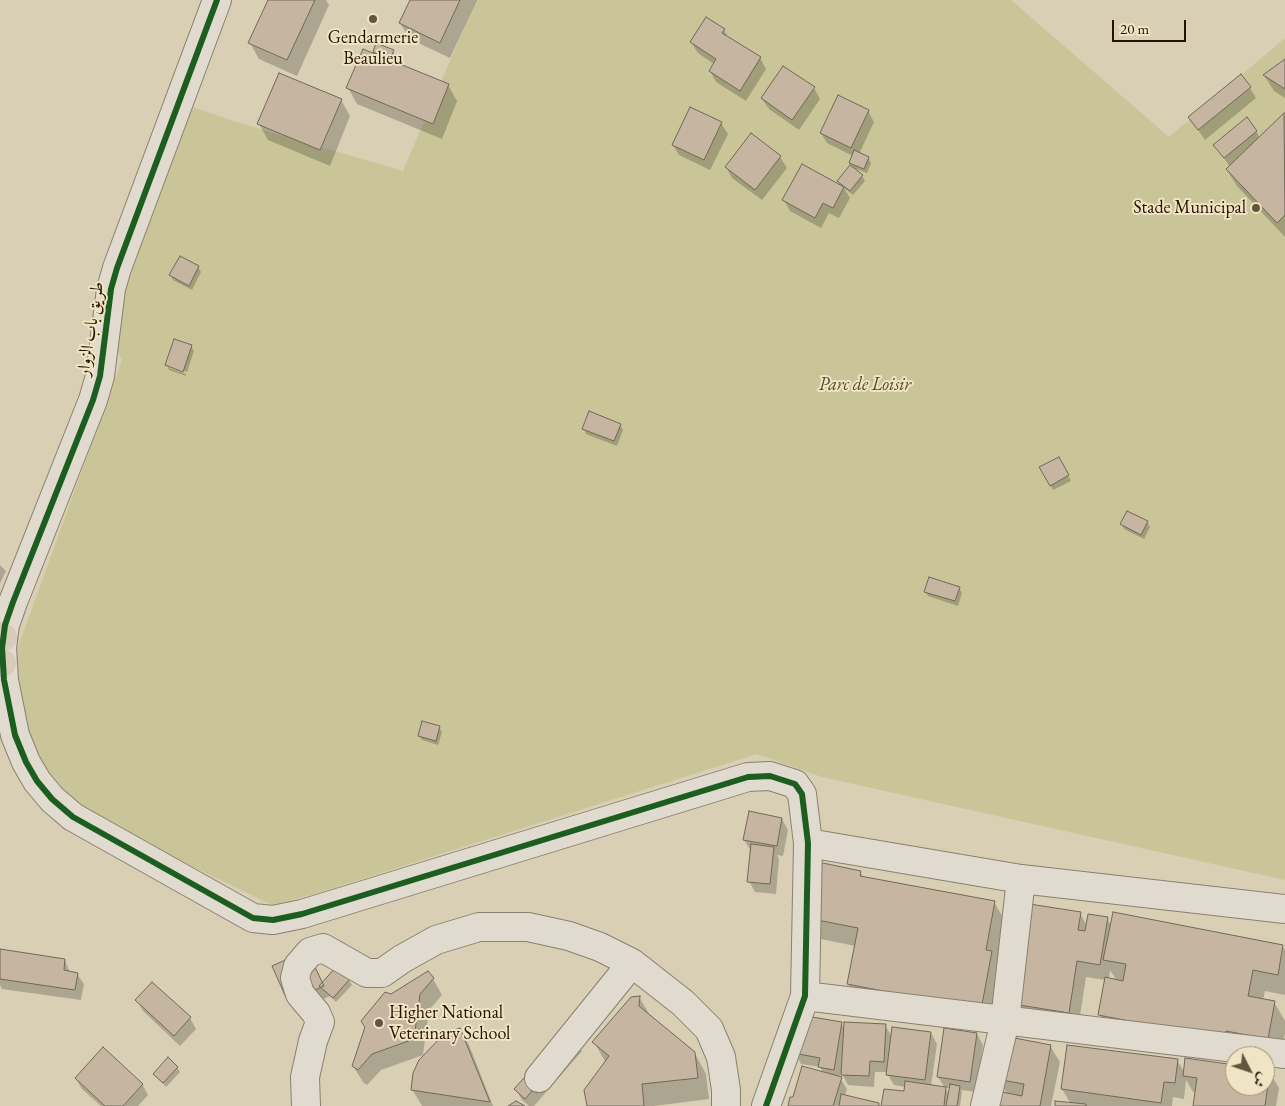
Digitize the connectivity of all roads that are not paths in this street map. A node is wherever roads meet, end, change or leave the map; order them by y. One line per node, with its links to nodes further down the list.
1 (217, 0): 2 (street, طريق باب الزوار)
2 (1, 649): 3 (street)
3 (808, 843): 4 (street); 7 (street)
4 (1021, 879): 5 (street); 8 (street)
5 (1285, 909)
6 (632, 963): 10 (street); 11 (street); 12 (street)
7 (805, 996): 8 (street); 13 (street)
8 (1005, 1020): 9 (street); 14 (street)
9 (1285, 1054)
10 (538, 1078)
11 (306, 1106)
12 (726, 1106)
13 (766, 1106)
14 (986, 1106)

